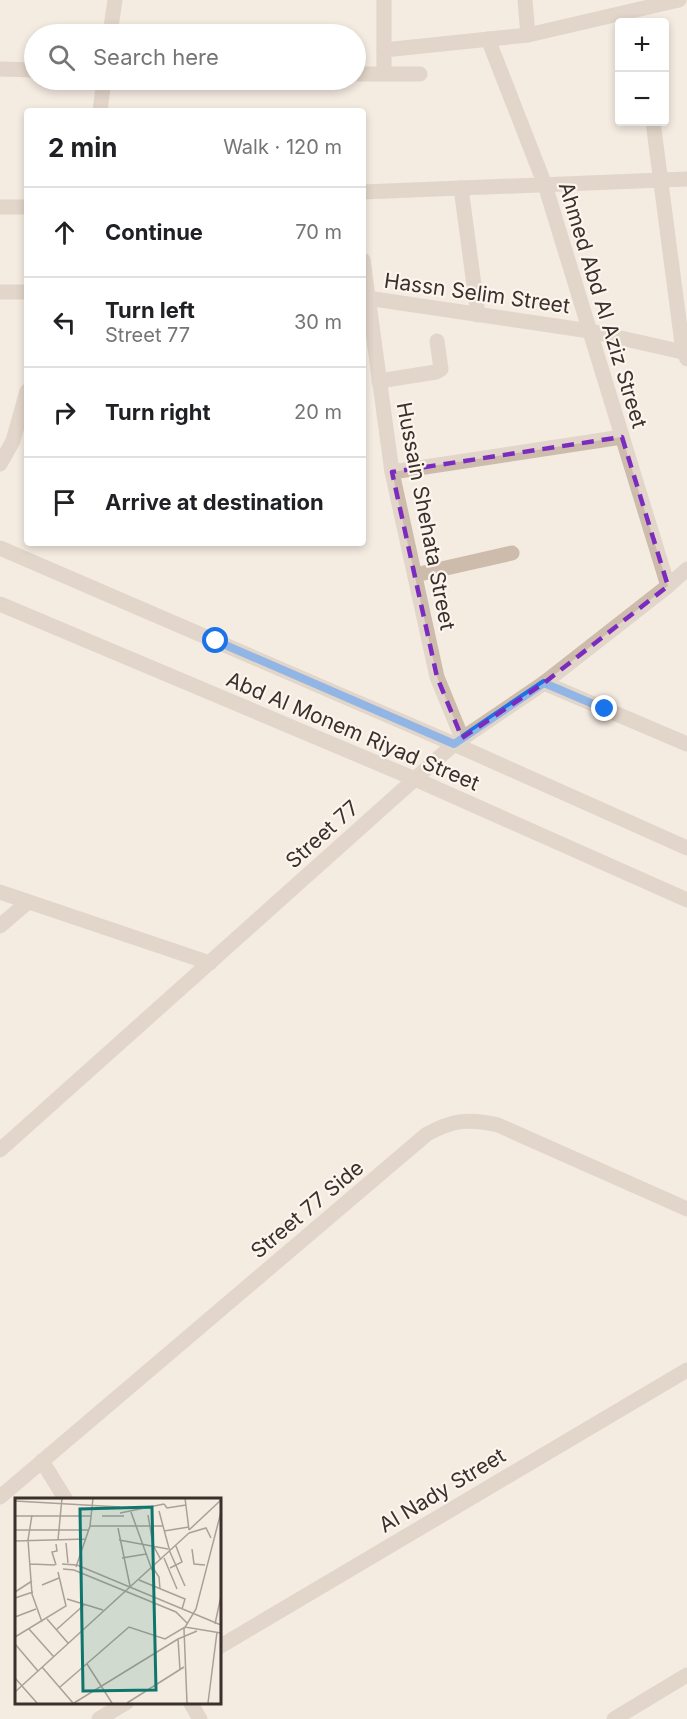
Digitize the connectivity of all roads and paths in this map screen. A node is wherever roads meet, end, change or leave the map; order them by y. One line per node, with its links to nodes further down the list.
1 (115, 0): 5 (street)
2 (384, 0): 8 (street)
3 (525, 0): 6 (street)
4 (675, 0): 6 (street)
5 (111, 24)
6 (528, 35): 7 (street)
7 (488, 39): 8 (street); 19 (street, Ahmed Abd Al Aziz Street)
8 (384, 50): 12 (street)
9 (0, 69): 10 (street)
10 (24, 70)
11 (366, 74): 12 (street)
12 (384, 74): 13 (street)
13 (420, 74)
14 (103, 90): 15 (street)
15 (100, 108)
16 (654, 126): 18 (street)
17 (687, 179): 18 (street)
18 (661, 180): 19 (street); 31 (street)
19 (545, 185): 20 (street); 29 (street, Ahmed Abd Al Aziz Street)
20 (461, 188): 21 (street); 28 (street)
21 (366, 192)
22 (0, 207): 23 (street)
23 (24, 207)
24 (366, 288): 27 (street, Hussain Shehata Street)
25 (0, 292): 26 (street)
26 (24, 292)
27 (367, 298): 28 (street, Hassn Selim Street); 32 (street, Hussain Shehata Street)
28 (478, 315): 29 (street, Hassn Selim Street)
29 (590, 331): 31 (street, Hassn Selim Street); 34 (street, Ahmed Abd Al Aziz Street)
30 (436, 341): 32 (street)
31 (686, 354)
32 (379, 381): 36 (street, Hussain Shehata Street)
33 (24, 402): 35 (street)
34 (622, 437): 36 (street); 40 (street, Ahmed Abd Al Aziz Street)
35 (0, 464)
36 (392, 472): 39 (street, Hussain Shehata Street)
37 (0, 548): 43 (street, Abd Al Monem Riyad Street)
38 (512, 553): 39 (street)
39 (415, 575): 43 (street, Hussain Shehata Street)
40 (680, 579): 42 (street, Street 77)
41 (0, 604): 45 (street, Abd Al Monem Riyad Street)
42 (544, 683): 43 (street, Street 77); 44 (street)
43 (458, 741): 45 (street, Street 77); 46 (street, Abd Al Monem Riyad Street)
44 (687, 744)
45 (416, 779): 48 (street, Abd Al Monem Riyad Street); 51 (street, Street 77)
46 (687, 848)
47 (0, 892): 49 (street)
48 (687, 900)
49 (28, 902): 50 (street); 51 (street)
50 (0, 926)
51 (210, 963): 52 (street, Street 77)
52 (0, 1150)
53 (687, 1209): 55 (street, Street 77 Side)
54 (687, 1370): 58 (street, Al Nady Street)
55 (42, 1461): 56 (street, Street 77 Side); 57 (street)
56 (0, 1497)
57 (65, 1498)
58 (220, 1646)
59 (687, 1675): 64 (street)
60 (124, 1704): 62 (street)
61 (191, 1704): 63 (street)
62 (99, 1719)
63 (200, 1719)
64 (614, 1719)

